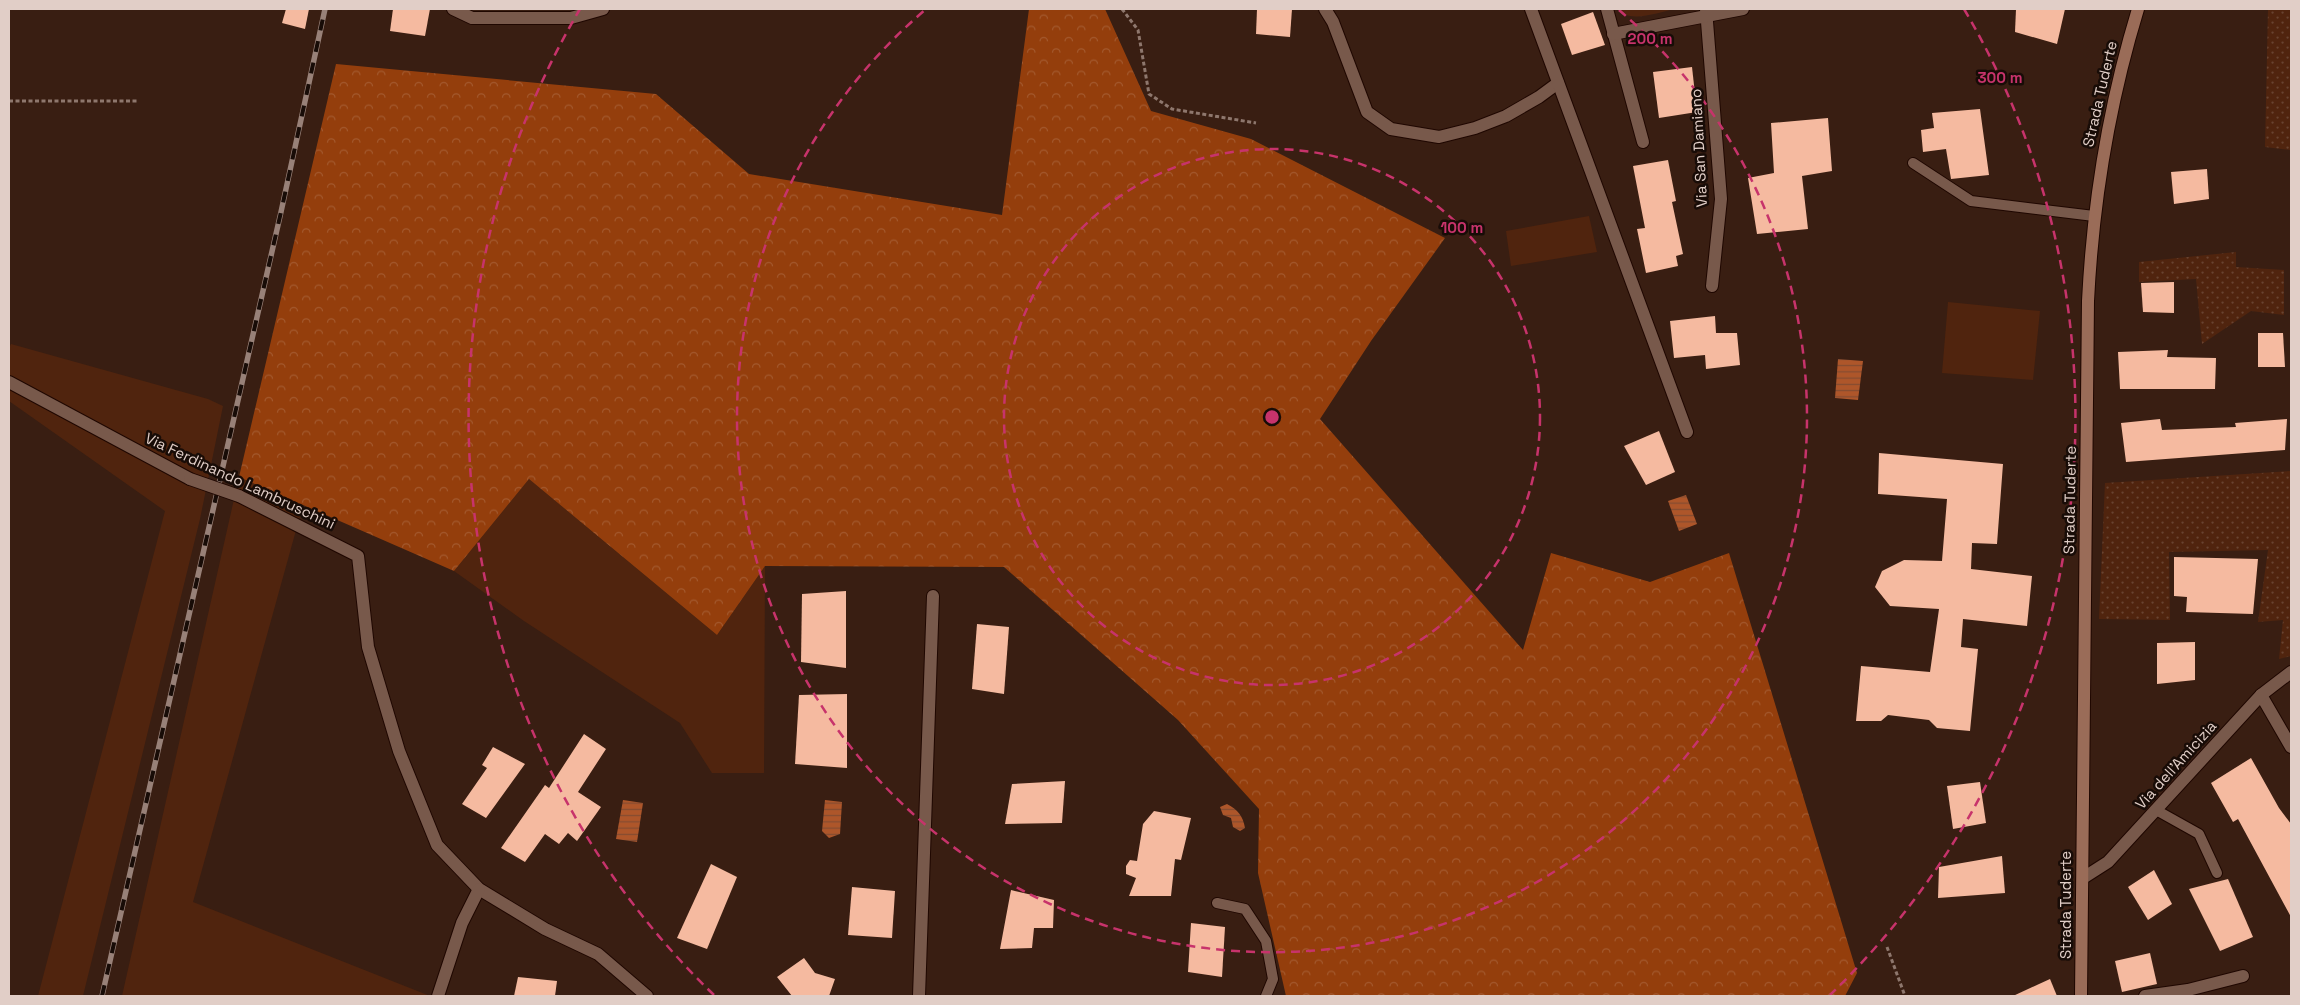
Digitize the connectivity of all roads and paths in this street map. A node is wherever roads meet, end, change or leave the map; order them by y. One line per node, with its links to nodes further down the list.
1 (453, 9): 2 (street)
2 (603, 9)
3 (1122, 9): 14 (path)
4 (1325, 9): 11 (street)
5 (1531, 9): 11 (street)
6 (1607, 9): 10 (street)
7 (1743, 9): 9 (street)
8 (2138, 9): 17 (main road, Strada Tuderte)
9 (1706, 12): 10 (street); 18 (street, Via San Damiano)
10 (1613, 34): 15 (street)
11 (1558, 83): 20 (street)
12 (9, 101): 13 (path)
13 (138, 101)
14 (1256, 123)
15 (1643, 142)
16 (1913, 163): 17 (lane)
17 (2094, 216): 27 (main road, Strada Tuderte)
18 (1712, 286)
19 (9, 382): 28 (street, Via Ferdinando Lambruschini, bridge)
20 (1687, 432)
21 (933, 596): 34 (street)
22 (2291, 672): 23 (street, Via dell'Amicizia)
23 (2262, 695): 24 (street); 25 (street, Via dell'Amicizia)
24 (2291, 747)
25 (2156, 810): 26 (lane); 27 (street, Via dell'Amicizia)
26 (2217, 873)
27 (2083, 878): 37 (main road, Strada Tuderte)
28 (479, 889): 32 (street); 33 (street, Via Ferdinando Lambruschini)
29 (1217, 903): 35 (lane)
30 (1888, 947): 36 (path)
31 (2243, 976): 38 (street)
32 (438, 996)
33 (647, 996)
34 (919, 996)
35 (1266, 996)
36 (1905, 996)
37 (2081, 996)
38 (2145, 996)

